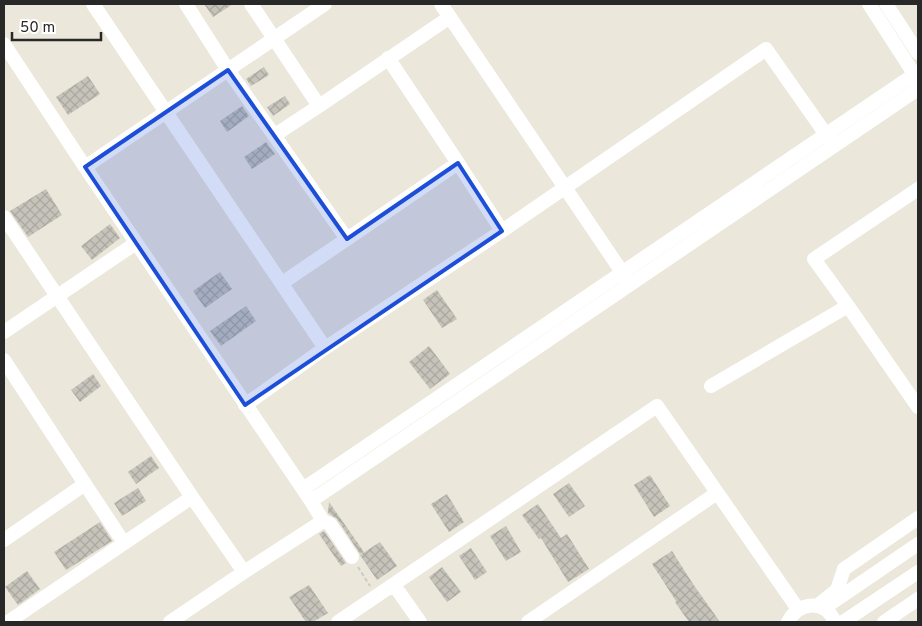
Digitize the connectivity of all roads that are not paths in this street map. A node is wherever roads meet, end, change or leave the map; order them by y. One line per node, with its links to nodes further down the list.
1 (93, 4): 18 (street)
2 (186, 4): 14 (street)
3 (251, 4): 9 (street)
4 (325, 4): 9 (street)
5 (441, 4): 8 (street)
6 (869, 4): 12 (street)
7 (886, 4): 10 (street)
8 (450, 17): 13 (street); 24 (street)
9 (274, 38): 14 (street); 17 (street)
10 (916, 43): 12 (street)
11 (4, 44): 23 (street)
12 (898, 50): 15 (street)
13 (388, 58): 17 (street); 22 (street)
14 (228, 70): 18 (street); 20 (street)
15 (917, 75): 19 (street)
16 (918, 89): 21 (street)
17 (319, 106): 20 (street)
18 (166, 112): 23 (street); 31 (street)
19 (825, 134): 21 (street); 24 (street); 30 (street)
20 (275, 135): 28 (street)
21 (834, 146): 32 (street)
22 (458, 163): 27 (street); 28 (street)
23 (85, 167): 29 (street)
24 (565, 187): 27 (street); 30 (street)
25 (918, 189): 34 (street)
26 (4, 217): 33 (street)
27 (502, 231): 36 (street)
28 (347, 239): 31 (street)
29 (136, 243): 33 (street); 39 (street)
30 (622, 272): 32 (street); 42 (street)
31 (282, 283): 36 (street)
32 (631, 285): 45 (street)
33 (56, 296): 35 (street); 44 (street)
34 (848, 306): 38 (street); 40 (street)
35 (4, 332)
36 (325, 348): 39 (street)
37 (4, 360): 41 (street)
38 (710, 386)
39 (246, 405): 42 (street)
40 (918, 406)
41 (85, 484): 48 (street); 49 (street)
42 (303, 489): 45 (street)
43 (717, 493): 54 (street); 57 (street); 62 (street)
44 (192, 497): 49 (street); 52 (street)
45 (311, 501): 47 (street)
46 (918, 518): 56 (street)
47 (323, 521): 51 (street); 52 (street)
48 (4, 540)
49 (124, 543): 58 (street)
50 (918, 544): 56 (street)
51 (352, 557)
52 (244, 572): 59 (street)
53 (918, 572): 65 (street)
54 (394, 585): 60 (street); 61 (street)
55 (918, 599): 66 (street)
56 (820, 608): 57 (street); 64 (street)
57 (798, 609): 63 (street)
58 (8, 622)
59 (170, 622)
60 (338, 622)
61 (420, 622)
62 (528, 622)
63 (788, 622)
64 (834, 622)
65 (843, 622)
66 (884, 622)

